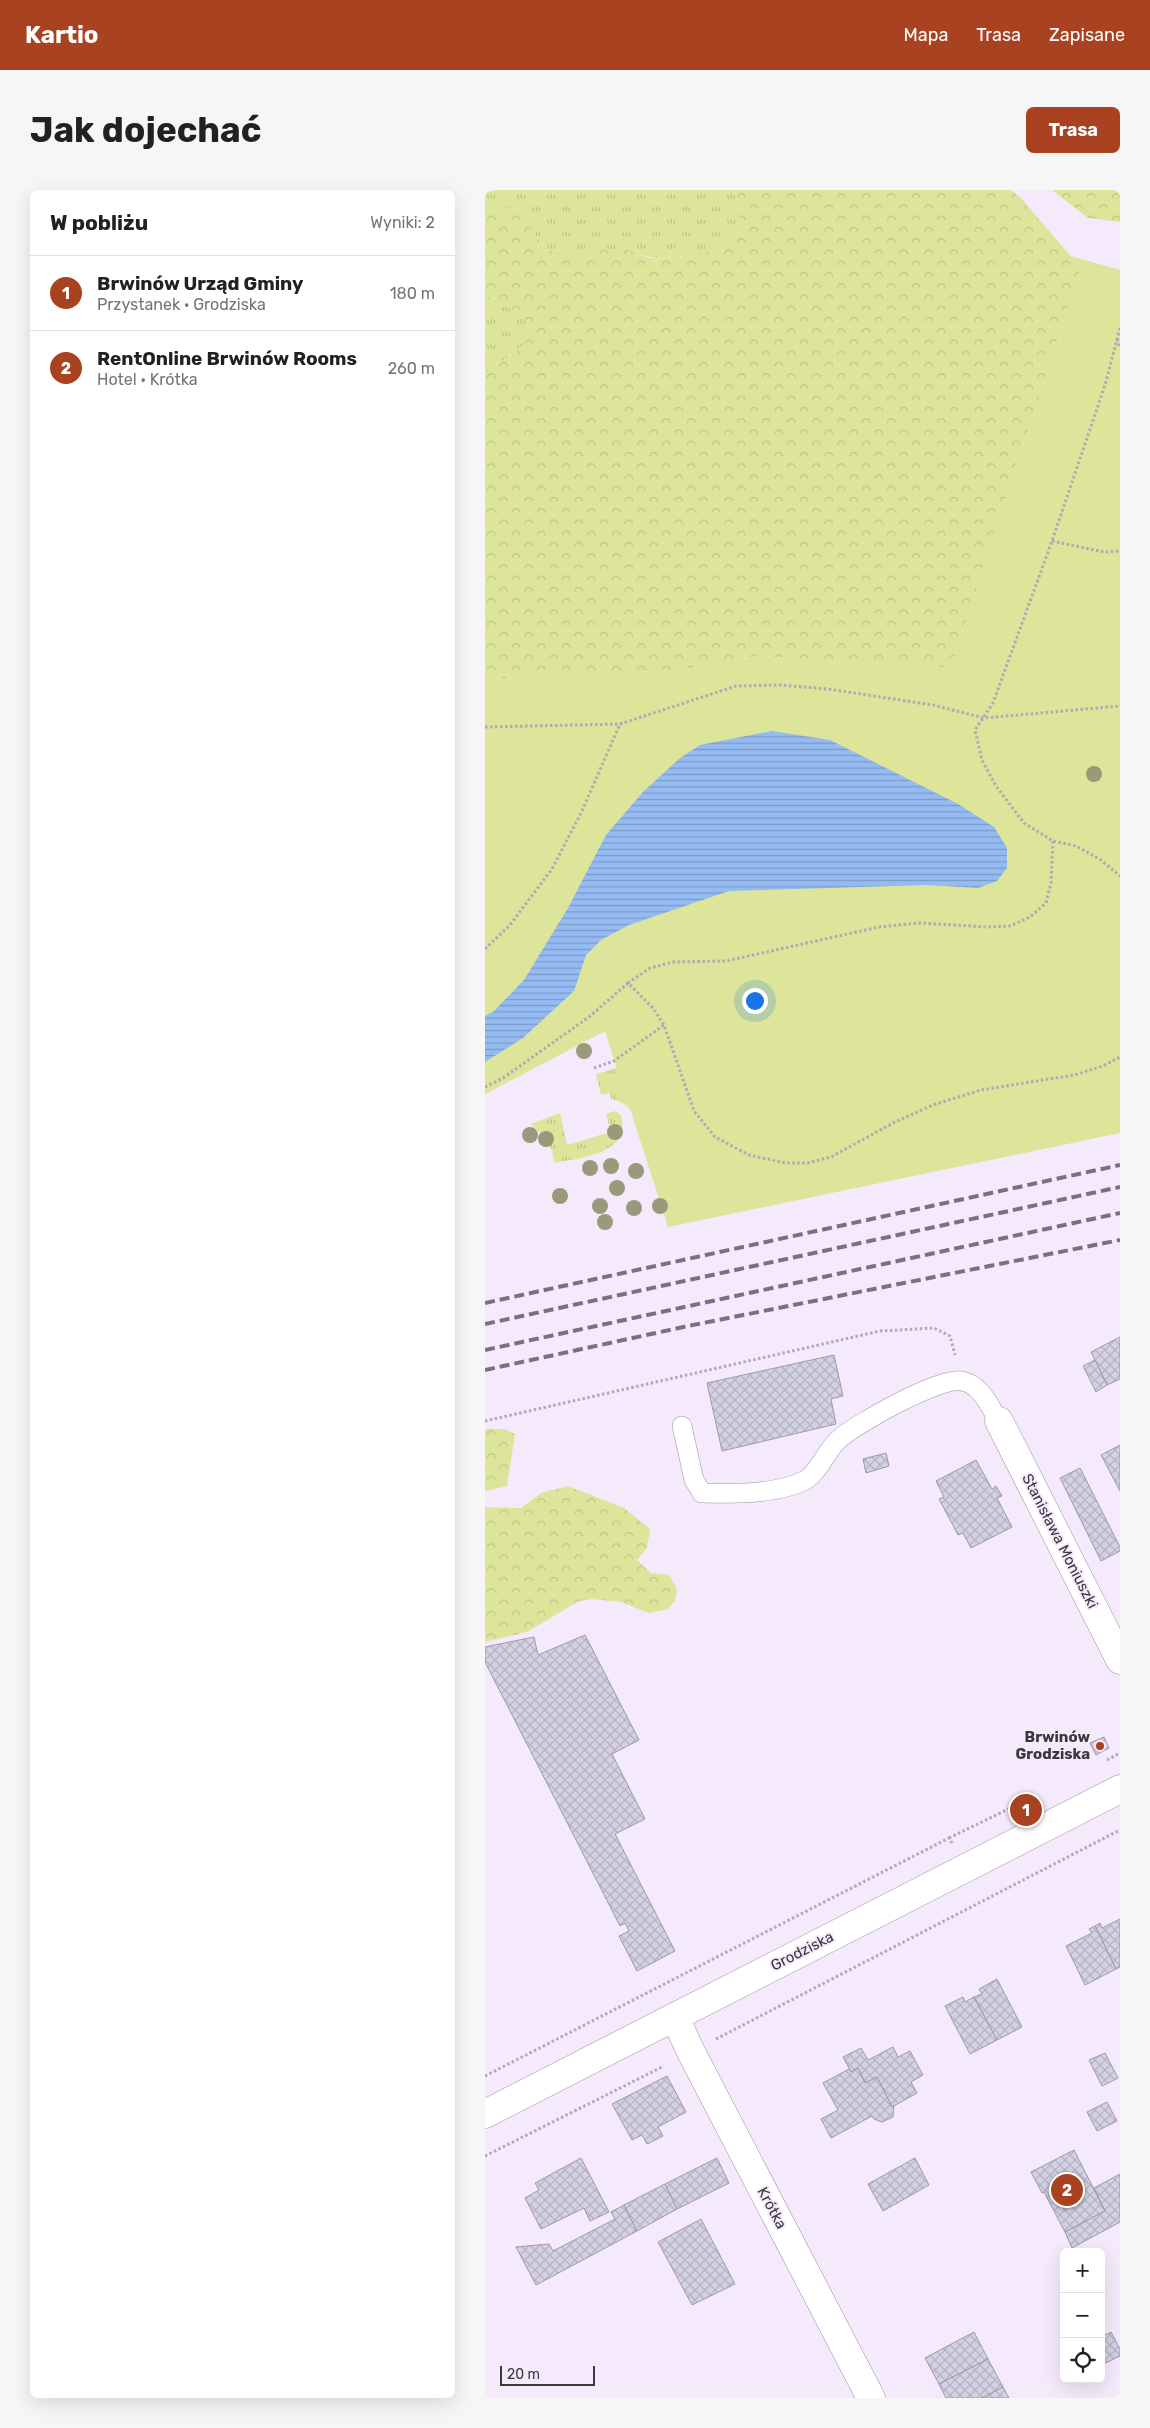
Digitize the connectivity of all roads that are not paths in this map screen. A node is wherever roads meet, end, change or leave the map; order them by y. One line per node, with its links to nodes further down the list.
1 (999, 1421): 2 (lane); 3 (street, Stanisława Moniuszki)
2 (682, 1426)
3 (1120, 1660)
4 (1120, 1789): 5 (street, Grodziska)
5 (675, 2017): 6 (street, Grodziska); 7 (street, Krótka)
6 (485, 2114)
7 (871, 2398)

